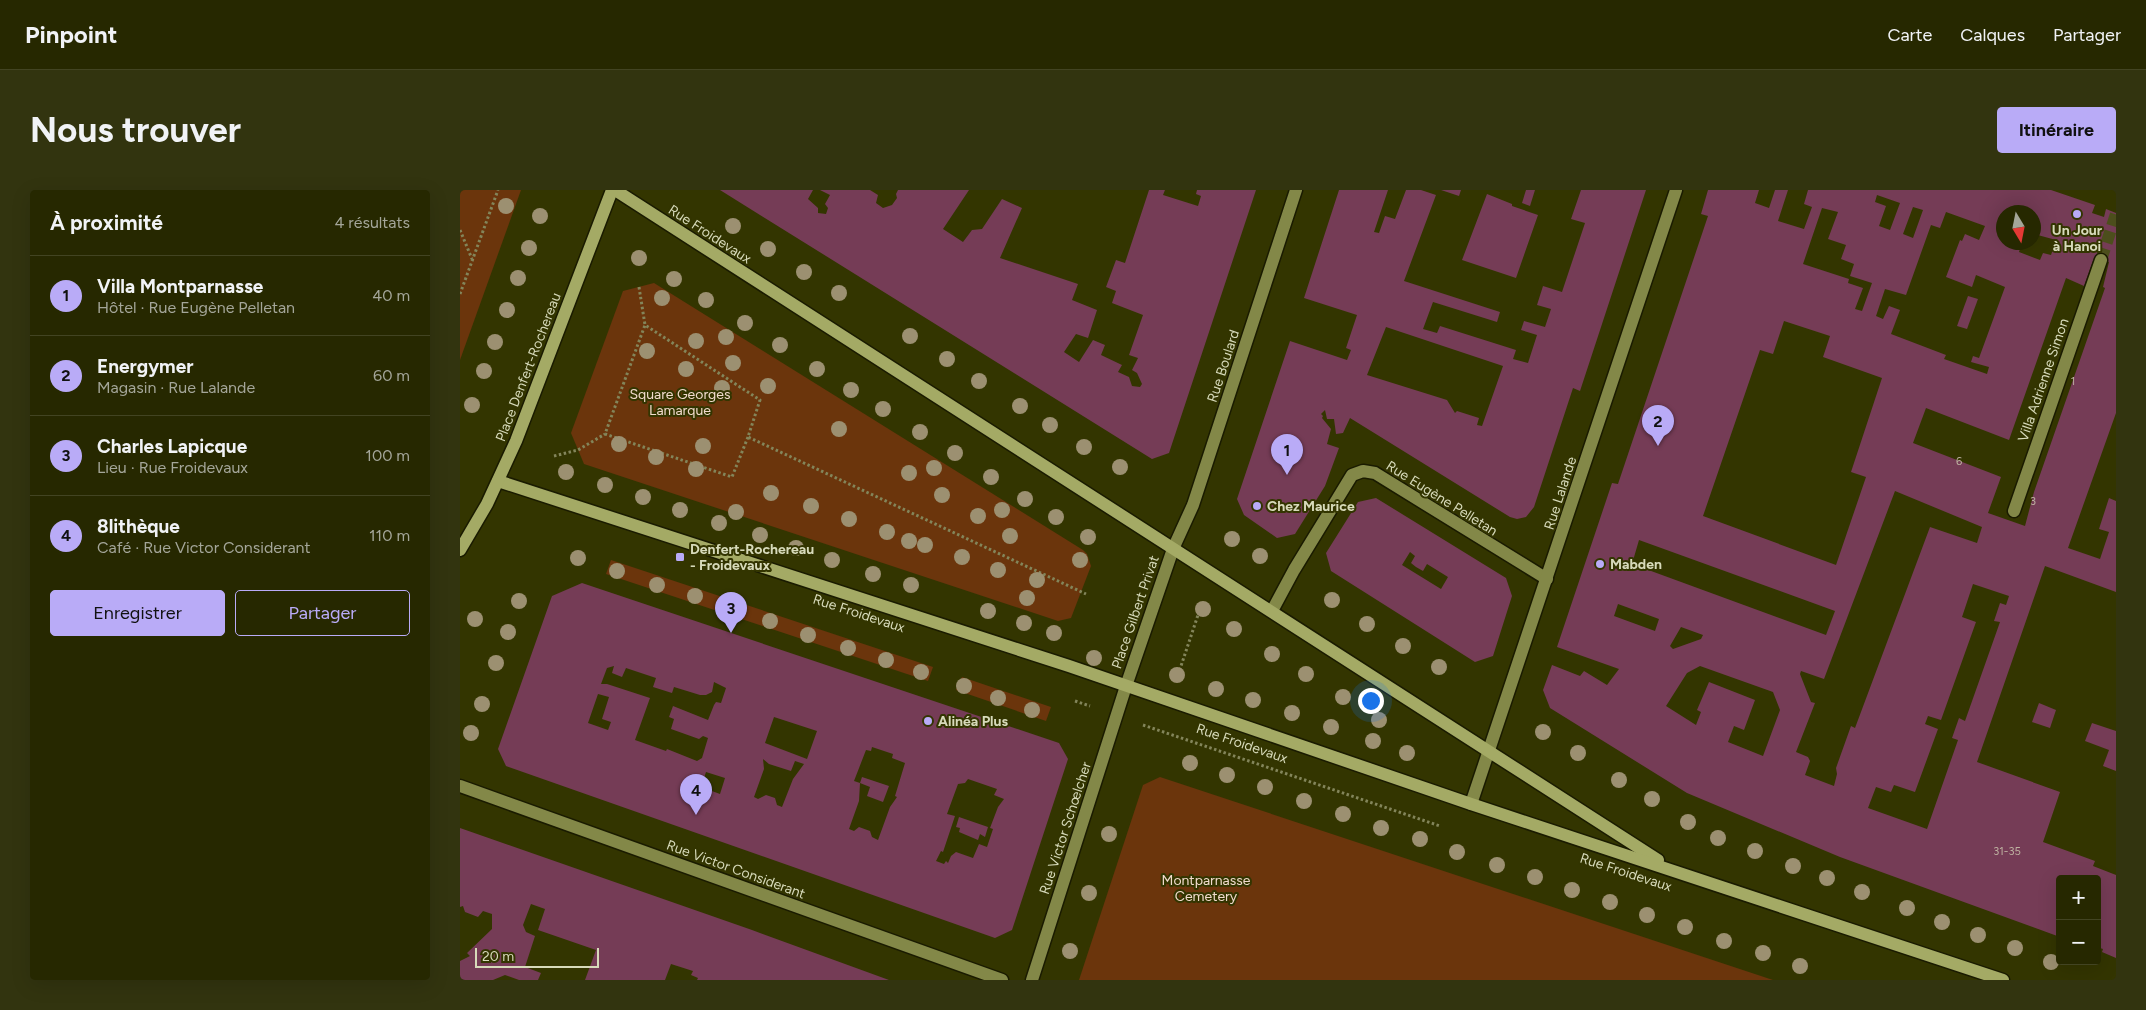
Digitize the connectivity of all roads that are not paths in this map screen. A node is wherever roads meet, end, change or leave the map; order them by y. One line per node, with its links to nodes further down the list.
1 (614, 190): 5 (main road, Place Denfert-Rochereau); 7 (main road, Rue Froidevaux)
2 (1296, 190): 7 (street, Rue Boulard)
3 (1676, 190): 9 (street, Rue Lalande)
4 (2101, 260): 6 (street, Villa Adrienne Simon)
5 (498, 482): 8 (main road, Place Denfert-Rochereau); 11 (main road, Rue Froidevaux)
6 (2014, 511)
7 (1173, 549): 10 (main road, Rue Froidevaux); 11 (street, Place Gilbert Privat)
8 (460, 550)
9 (1547, 579): 10 (street, Rue Eugène Pelletan); 12 (street, Rue Lalande)
10 (1272, 611): 12 (main road, Rue Froidevaux)
11 (1126, 686): 14 (main road, Rue Froidevaux); 17 (street, Rue Victor Schœlcher)
12 (1489, 751): 14 (street, Rue Lalande); 15 (main road, Rue Froidevaux)
13 (460, 786): 16 (street, Rue Victor Considerant)
14 (1471, 804): 15 (main road, Rue Froidevaux)
15 (1673, 870): 18 (main road, Rue Froidevaux)
16 (1002, 980)
17 (1032, 980)
18 (2003, 980)

